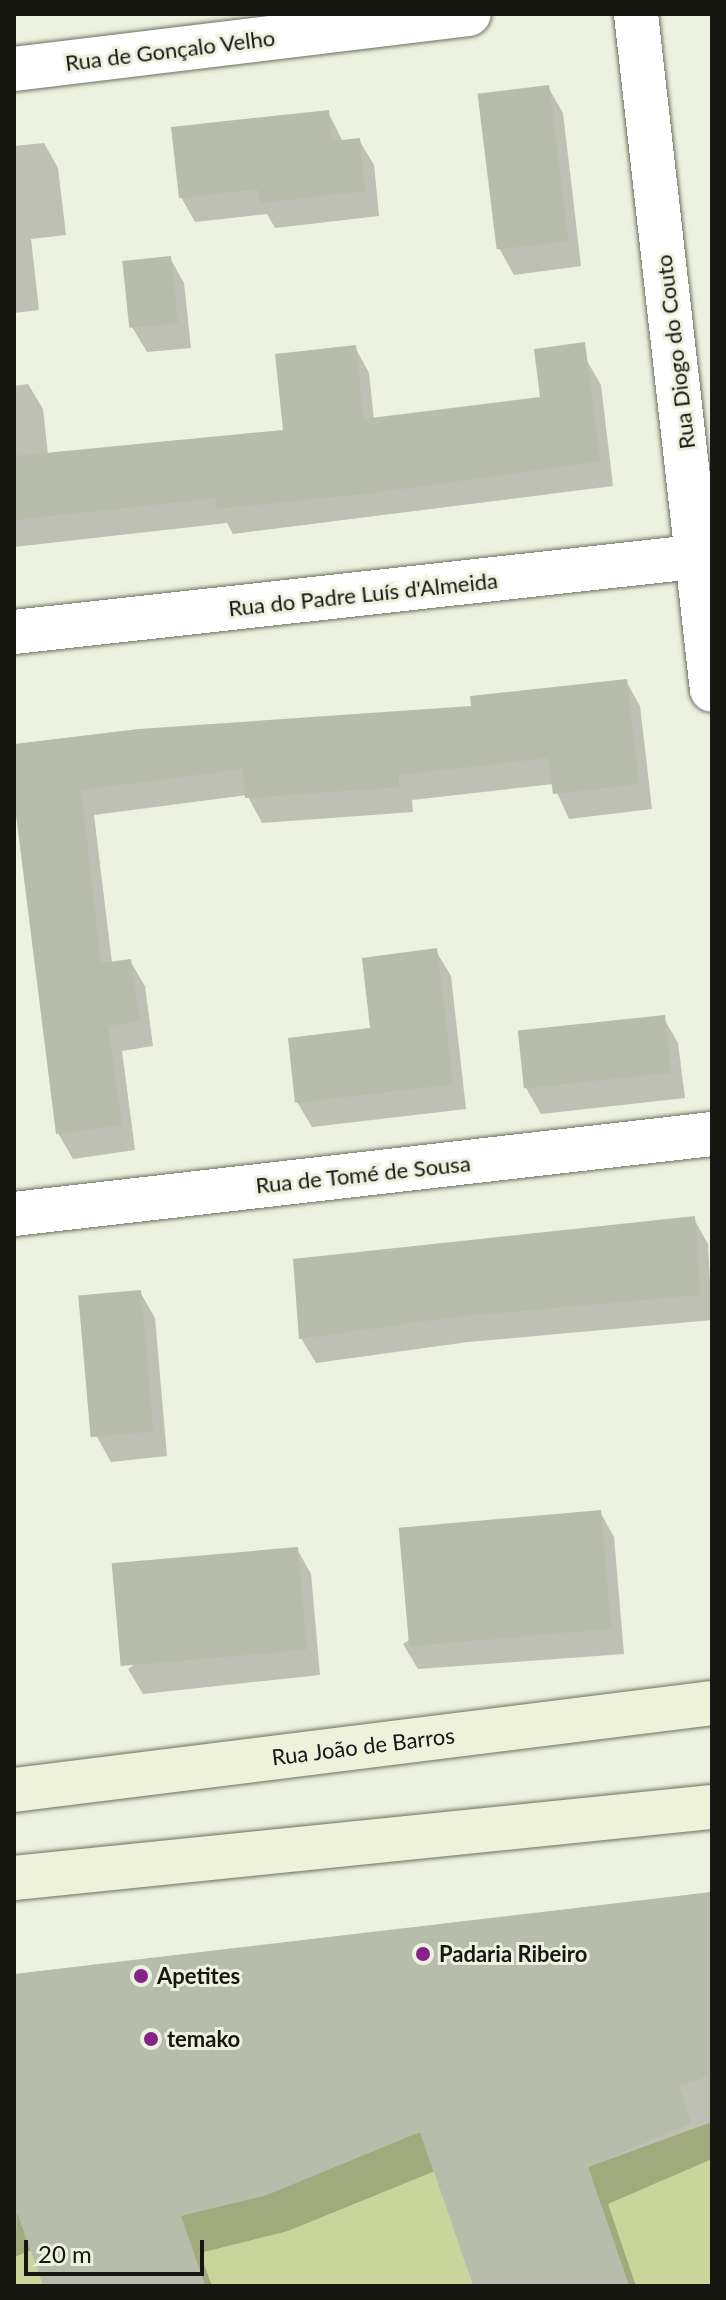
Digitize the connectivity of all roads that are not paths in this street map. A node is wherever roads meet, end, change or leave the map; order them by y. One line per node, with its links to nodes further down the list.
1 (469, 14): 3 (street, Rua de Gonçalo Velho)
2 (636, 14): 4 (street, Rua Diogo do Couto)
3 (14, 69)
4 (705, 556): 5 (street, Rua do Padre Luís d'Almeida); 6 (street, Rua Diogo do Couto)
5 (14, 632)
6 (712, 690)
7 (712, 1134): 8 (street, Rua de Tomé de Sousa)
8 (14, 1214)
9 (712, 1703): 10 (street, Rua João de Barros)
10 (14, 1790)
11 (712, 1807): 12 (street)
12 (14, 1878)

